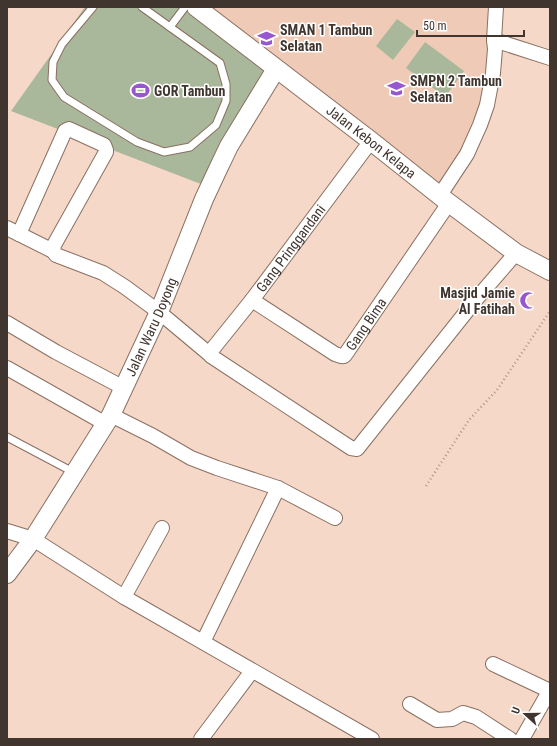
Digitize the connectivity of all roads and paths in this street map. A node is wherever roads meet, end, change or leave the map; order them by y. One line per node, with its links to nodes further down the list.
1 (93, 7): 6 (lane)
2 (142, 7): 6 (lane)
3 (185, 7): 6 (lane)
4 (196, 7): 9 (street, Jalan Kebon Kelapa)
5 (496, 7): 7 (street)
6 (170, 27)
7 (494, 40): 8 (street); 11 (street)
8 (550, 58)
9 (276, 68): 10 (street, Jalan Kebon Kelapa); 18 (street, Jalan Waru Doyong)
10 (371, 141): 11 (street, Jalan Kebon Kelapa); 16 (street, Gang Pringgandani)
11 (444, 199): 14 (street, Jalan Kebon Kelapa); 16 (street, Gang Bima)
12 (13, 231): 13 (street); 13 (street)
13 (53, 251): 18 (street)
14 (516, 253): 15 (street, Jalan Kebon Kelapa); 20 (street)
15 (550, 271)
16 (252, 300): 20 (street, Gang Pringgandani)
17 (550, 311): 26 (path)
18 (159, 312): 20 (street); 22 (street, Jalan Waru Doyong)
19 (7, 323): 22 (street)
20 (211, 356)
21 (7, 368): 23 (street)
22 (124, 388): 23 (street, Jalan Waru Doyong)
23 (109, 419): 25 (street, Jalan Waru Doyong); 27 (street)
24 (7, 437): 25 (lane)
25 (75, 473): 31 (street, Jalan Waru Doyong)
26 (426, 486)
27 (278, 488): 28 (street); 34 (street)
28 (334, 518)
29 (162, 528): 33 (street)
30 (7, 531): 31 (street)
31 (33, 539): 32 (street, Jalan Waru Doyong); 33 (street)
32 (7, 574)
33 (124, 597): 34 (street)
34 (203, 642): 36 (street)
35 (493, 664): 37 (street)
36 (252, 671): 40 (street); 41 (street)
37 (550, 691): 39 (street)
38 (410, 704): 42 (street)
39 (528, 737)
40 (201, 739)
41 (372, 739)
42 (510, 739)

